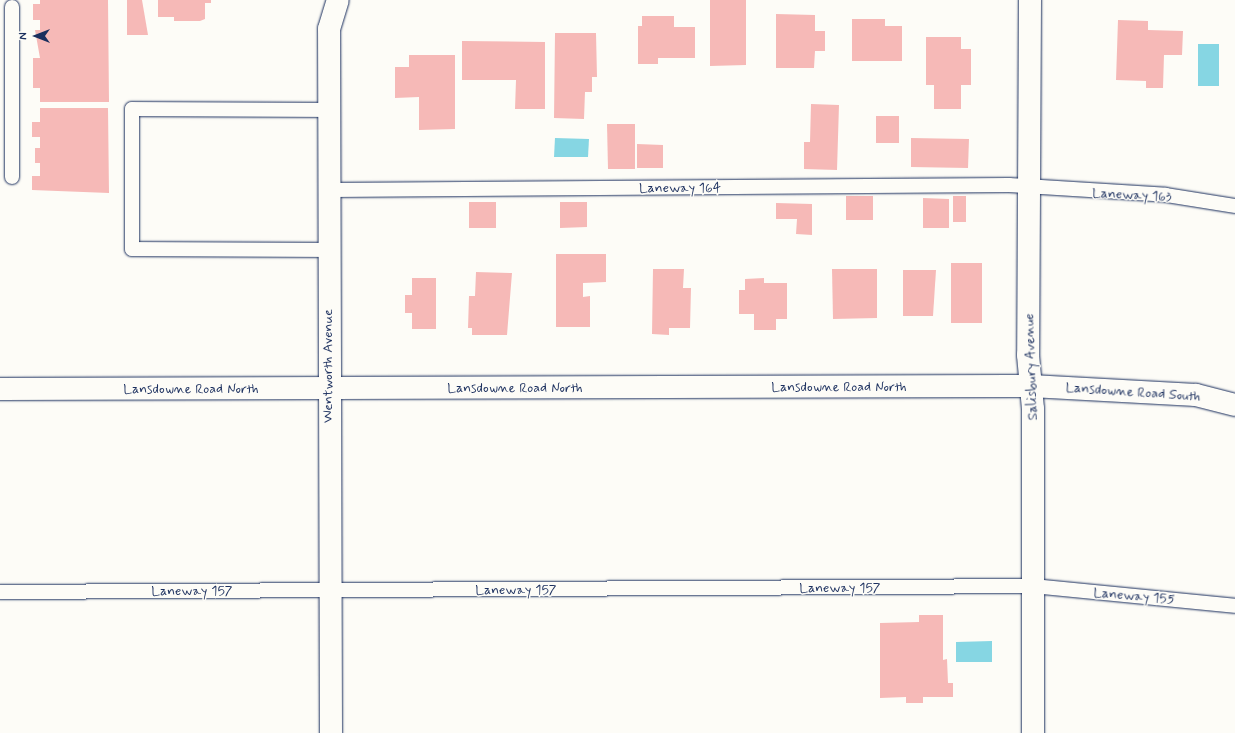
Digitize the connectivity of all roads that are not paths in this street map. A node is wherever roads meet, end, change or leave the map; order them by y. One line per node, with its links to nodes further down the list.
1 (338, 0): 4 (street, Wentworth Avenue)
2 (1030, 0): 6 (street, Salisbury Avenue)
3 (8, 5): 5 (lane)
4 (330, 110): 7 (street, Wentworth Avenue); 9 (lane)
5 (12, 177)
6 (1029, 186): 7 (lane, Laneway 164); 8 (lane, Laneway 163); 10 (street, Salisbury Avenue)
7 (330, 190): 9 (street, Wentworth Avenue)
8 (1235, 206)
9 (329, 250): 11 (street, Wentworth Avenue)
10 (1031, 386): 11 (street, Lansdowne Road North); 13 (street, Lansdowne Road South); 14 (street, Salisbury Avenue)
11 (328, 388): 12 (street, Lansdowne Road North); 15 (street, Wentworth Avenue)
12 (0, 389)
13 (1235, 405)
14 (1032, 586): 15 (lane, Laneway 157); 17 (lane, Laneway 155); 19 (street, Salisbury Avenue)
15 (329, 591): 16 (lane, Laneway 157); 18 (street, Wentworth Avenue)
16 (0, 592)
17 (1235, 606)
18 (331, 733)
19 (1033, 733)

